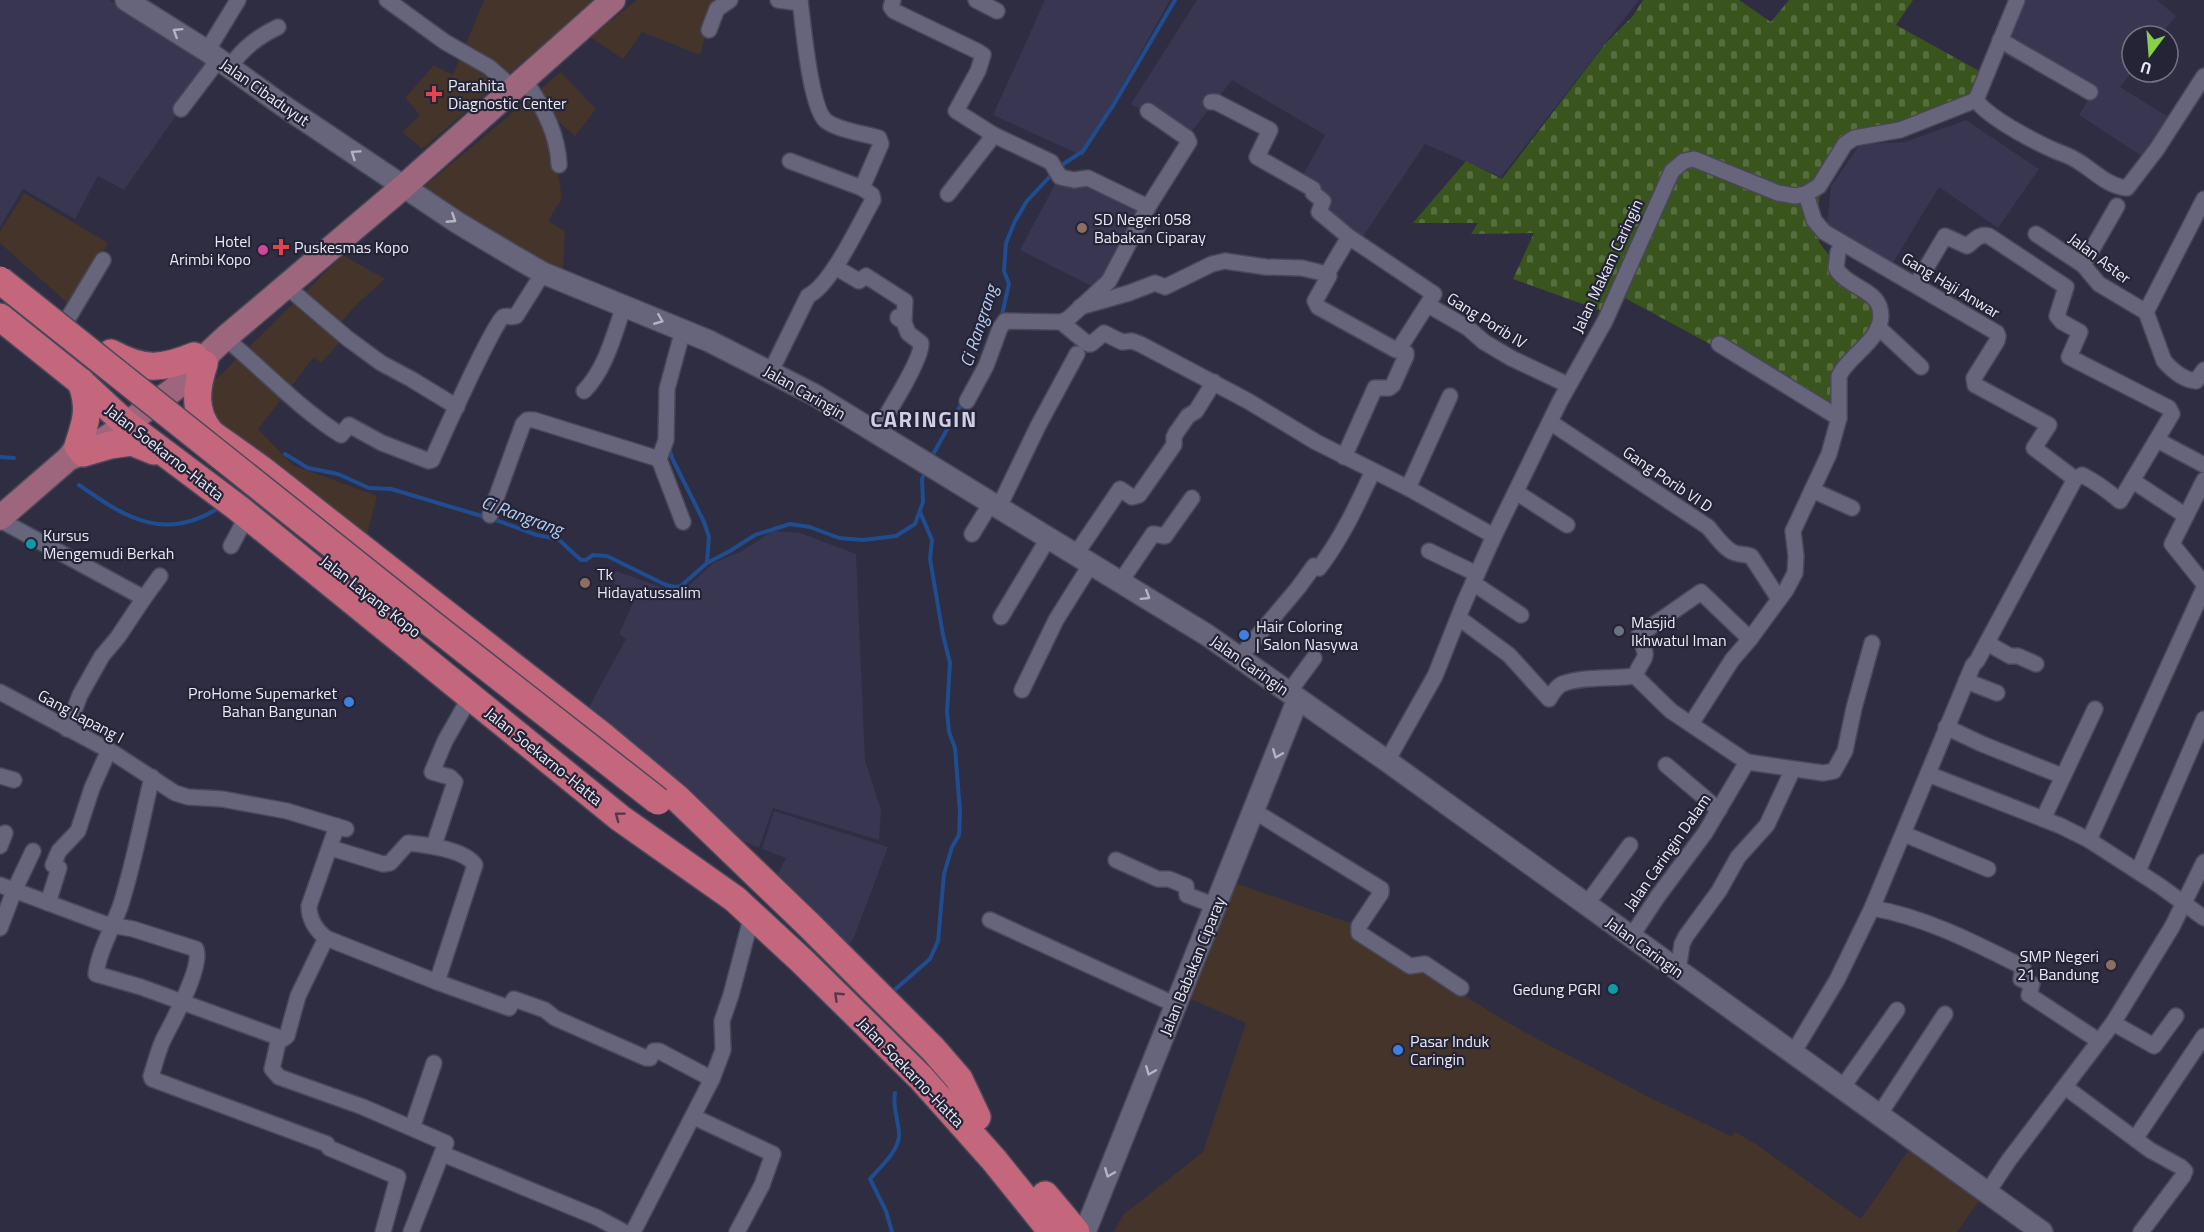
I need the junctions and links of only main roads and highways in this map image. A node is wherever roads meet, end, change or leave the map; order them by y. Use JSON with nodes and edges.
{"nodes":[{"id":1,"x":126,"y":0,"type":"edge"},
{"id":2,"x":612,"y":0,"type":"edge"},
{"id":3,"x":403,"y":187,"type":"junction"},
{"id":4,"x":1,"y":271,"type":"edge"},
{"id":5,"x":0,"y":302,"type":"edge"},
{"id":6,"x":0,"y":317,"type":"edge"},
{"id":7,"x":111,"y":353,"type":"junction"},
{"id":8,"x":208,"y":353,"type":"junction"},
{"id":9,"x":81,"y":382,"type":"junction"},
{"id":10,"x":158,"y":392,"type":"junction"},
{"id":11,"x":121,"y":419,"type":"junction"},
{"id":12,"x":210,"y":432,"type":"junction"},
{"id":13,"x":77,"y":452,"type":"junction"},
{"id":14,"x":179,"y":465,"type":"junction"},
{"id":15,"x":308,"y":506,"type":"junction"},
{"id":16,"x":0,"y":519,"type":"edge"},
{"id":17,"x":281,"y":545,"type":"junction"},
{"id":18,"x":1294,"y":696,"type":"junction"},
{"id":19,"x":652,"y":808,"type":"junction"},
{"id":20,"x":729,"y":864,"type":"joint"},
{"id":21,"x":744,"y":907,"type":"junction"},
{"id":22,"x":977,"y":1117,"type":"junction"},
{"id":23,"x":1052,"y":1232,"type":"edge"},
{"id":24,"x":1076,"y":1232,"type":"edge"},
{"id":25,"x":1085,"y":1232,"type":"edge"},
{"id":26,"x":2042,"y":1232,"type":"edge"}],
"edges":[{"from":3,"to":1,"type":"main road","name":"Jalan Cibaduyut","one_way":true},
{"from":2,"to":3,"type":"main road"},
{"from":3,"to":8,"type":"main road"},
{"from":3,"to":18,"type":"main road","name":"Jalan Caringin","one_way":true},
{"from":4,"to":5,"type":"highway"},
{"from":4,"to":7,"type":"highway","name":"Jalan Soekarno-Hatta"},
{"from":4,"to":19,"type":"highway","name":"Jalan Layang Kopo","bridge":true},
{"from":5,"to":19,"type":"highway","name":"Jalan Layang Kopo"},
{"from":6,"to":9,"type":"highway","name":"Jalan Soekarno-Hatta"},
{"from":7,"to":8,"type":"highway"},
{"from":7,"to":10,"type":"highway","name":"Jalan Soekarno-Hatta"},
{"from":8,"to":10,"type":"main road"},
{"from":8,"to":12,"type":"highway"},
{"from":9,"to":11,"type":"highway","name":"Jalan Soekarno-Hatta"},
{"from":9,"to":13,"type":"highway"},
{"from":10,"to":11,"type":"main road"},
{"from":10,"to":12,"type":"highway","name":"Jalan Soekarno-Hatta"},
{"from":11,"to":13,"type":"main road"},
{"from":11,"to":14,"type":"highway","name":"Jalan Soekarno-Hatta"},
{"from":12,"to":15,"type":"highway","name":"Jalan Soekarno-Hatta"},
{"from":13,"to":14,"type":"highway"},
{"from":13,"to":16,"type":"main road"},
{"from":14,"to":17,"type":"highway","name":"Jalan Soekarno-Hatta"},
{"from":15,"to":17,"type":"highway"},
{"from":15,"to":22,"type":"highway","name":"Jalan Soekarno-Hatta"},
{"from":21,"to":17,"type":"highway","name":"Jalan Soekarno-Hatta","one_way":true},
{"from":18,"to":25,"type":"main road","name":"Jalan Babakan Ciparay","one_way":true},
{"from":18,"to":26,"type":"main road","name":"Jalan Caringin"},
{"from":19,"to":20,"type":"highway","name":"Jalan Layang Kopo"},
{"from":19,"to":21,"type":"highway","name":"Jalan Layang Kopo"},
{"from":20,"to":22,"type":"highway","name":"Jalan Soekarno-Hatta"},
{"from":23,"to":21,"type":"highway","name":"Jalan Soekarno-Hatta","one_way":true},
{"from":22,"to":24,"type":"highway","name":"Jalan Soekarno-Hatta"}]}
